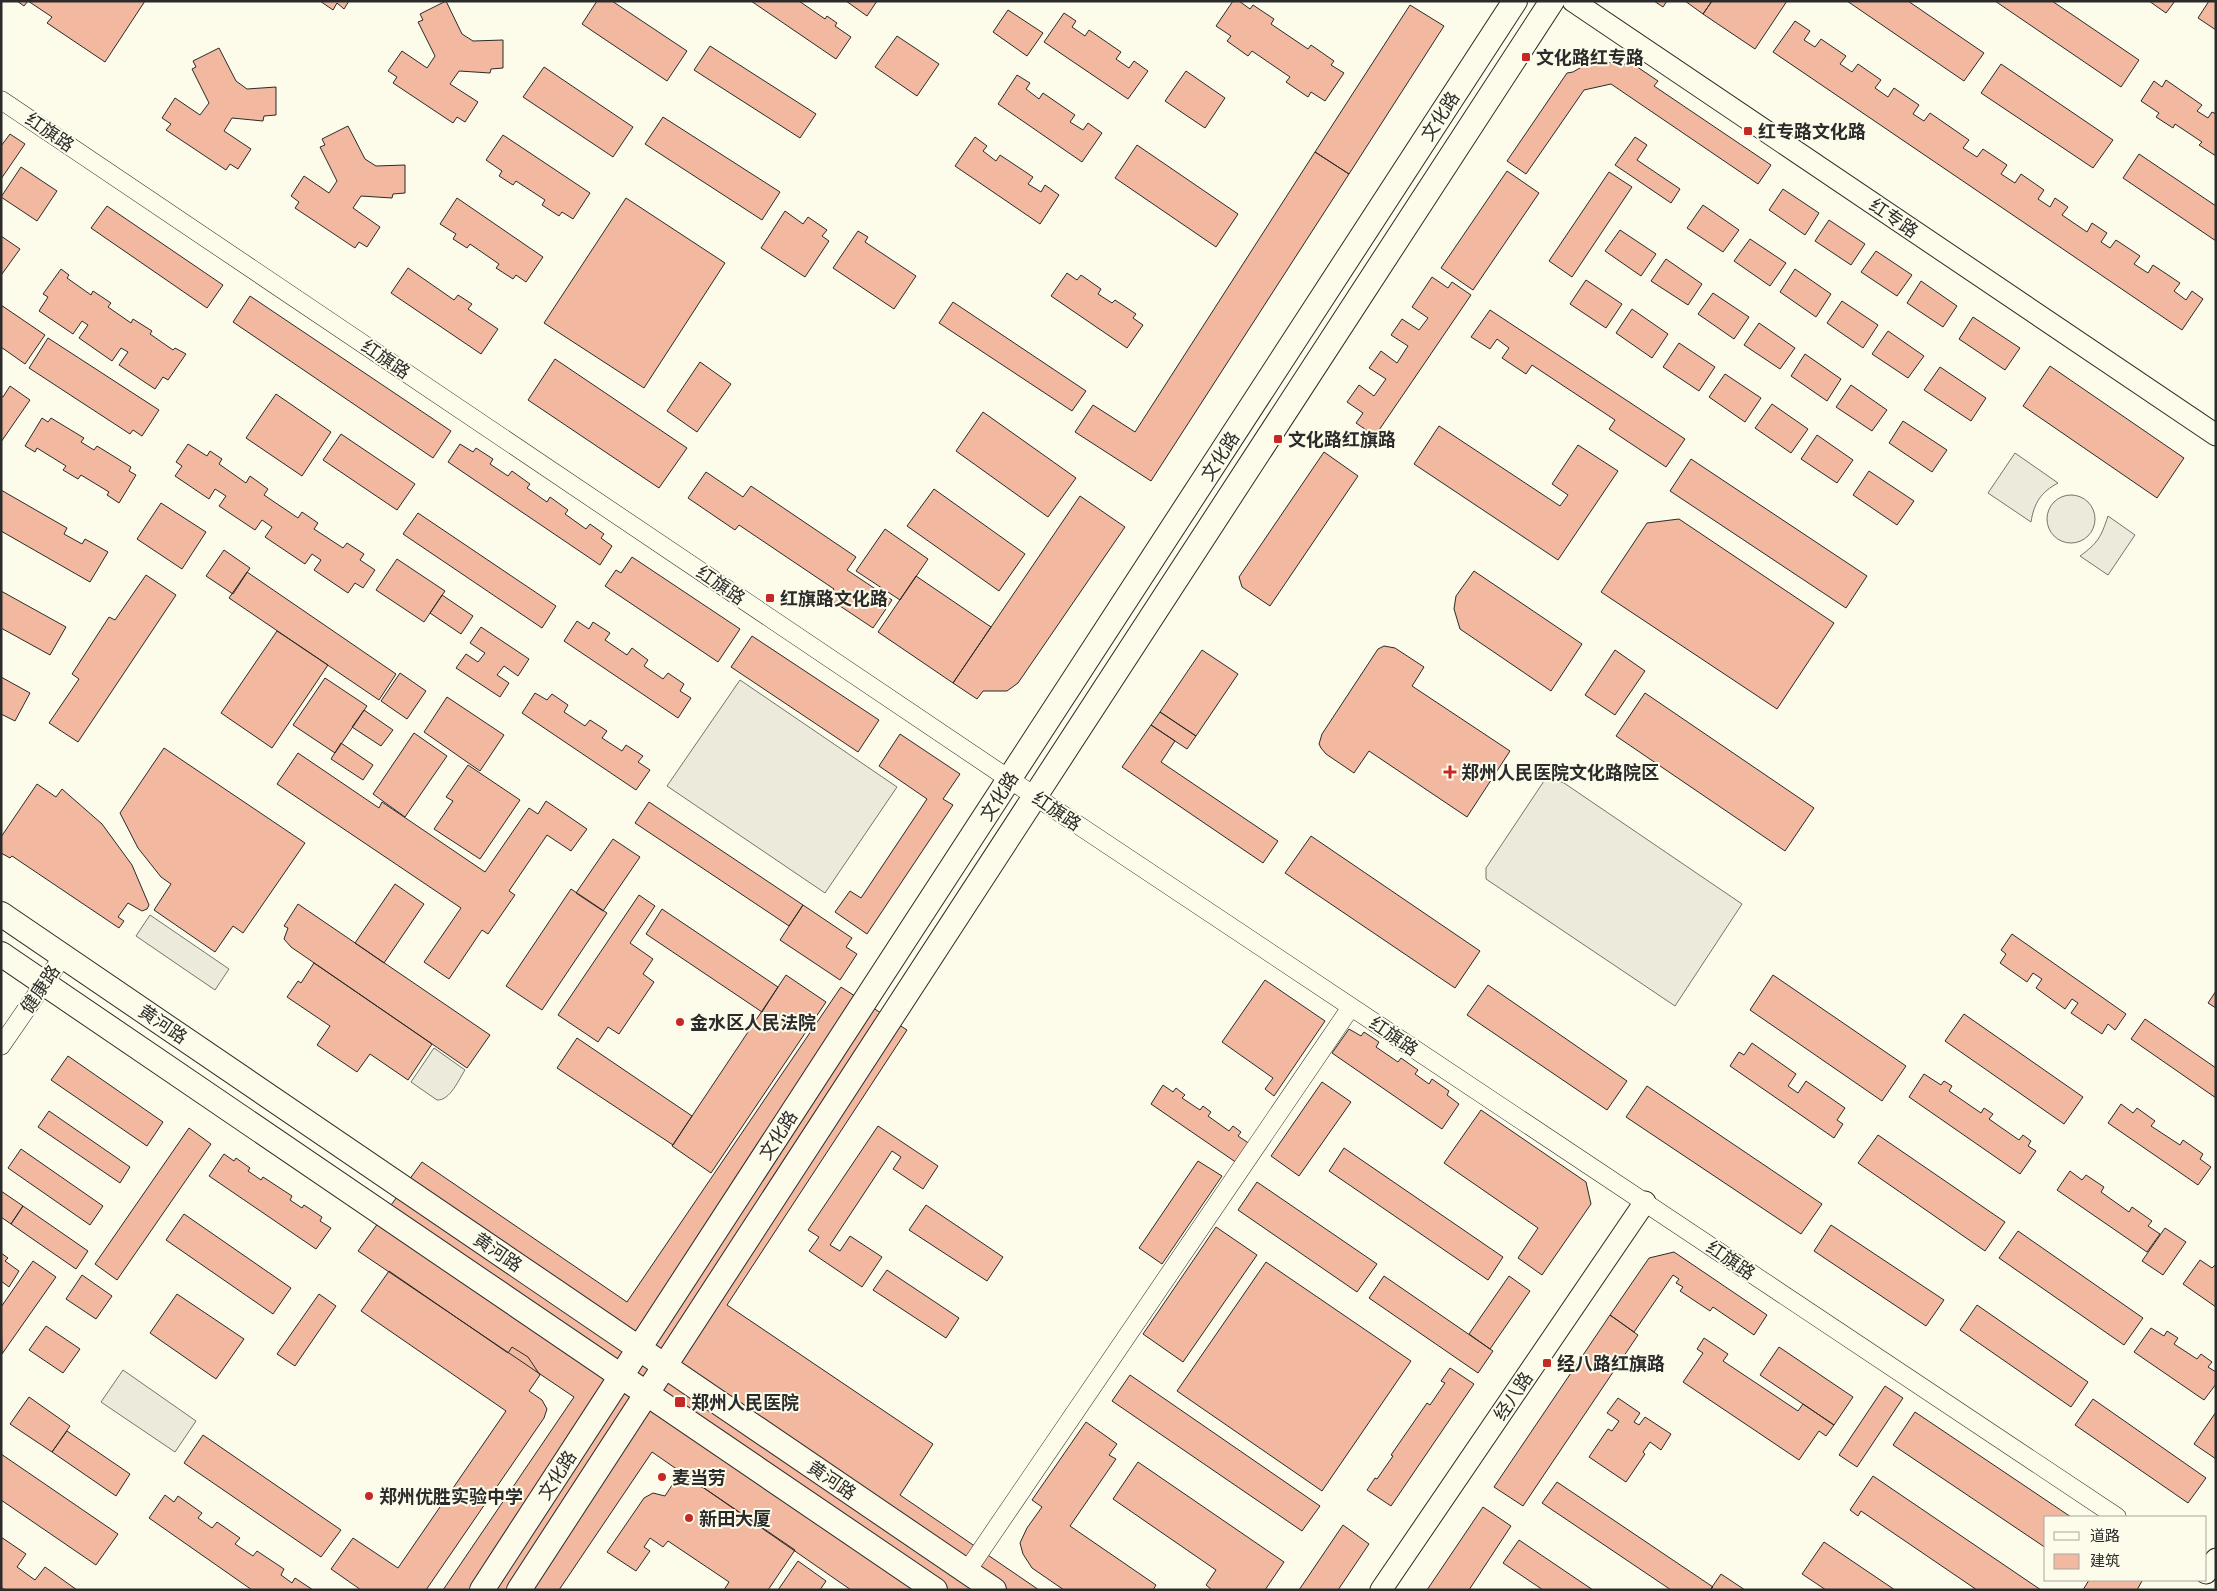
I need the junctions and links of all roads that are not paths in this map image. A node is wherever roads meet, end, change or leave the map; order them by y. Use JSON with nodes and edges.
{"nodes":[{"id":1,"x":1515,"y":1,"type":"edge"},
{"id":2,"x":1552,"y":1,"type":"edge"},
{"id":3,"x":1573,"y":1,"type":"edge"},
{"id":4,"x":1,"y":100,"type":"edge"},
{"id":5,"x":2216,"y":435,"type":"edge"},
{"id":6,"x":1009,"y":780,"type":"junction"},
{"id":7,"x":1035,"y":796,"type":"junction"},
{"id":8,"x":1,"y":914,"type":"edge"},
{"id":9,"x":1,"y":954,"type":"edge"},
{"id":10,"x":63,"y":956,"type":"junction"},
{"id":11,"x":44,"y":983,"type":"junction"},
{"id":12,"x":1351,"y":1007,"type":"junction"},
{"id":13,"x":1,"y":1046,"type":"edge"},
{"id":14,"x":1645,"y":1202,"type":"junction"},
{"id":15,"x":639,"y":1348,"type":"junction"},
{"id":16,"x":665,"y":1366,"type":"junction"},
{"id":17,"x":621,"y":1376,"type":"junction"},
{"id":18,"x":647,"y":1393,"type":"junction"},
{"id":19,"x":2116,"y":1516,"type":"edge"},
{"id":20,"x":2216,"y":1559,"type":"edge"},
{"id":21,"x":967,"y":1571,"type":"junction"},
{"id":22,"x":2207,"y":1573,"type":"edge"},
{"id":23,"x":482,"y":1590,"type":"edge"},
{"id":24,"x":519,"y":1590,"type":"edge"},
{"id":25,"x":935,"y":1590,"type":"edge"},
{"id":26,"x":994,"y":1590,"type":"edge"},
{"id":27,"x":1381,"y":1590,"type":"edge"}],
"edges":[{"from":1,"to":6,"type":"main road","name":"文化路"},
{"from":2,"to":7,"type":"main road","name":"文化路"},
{"from":3,"to":5,"type":"street","name":"红专路"},
{"from":4,"to":6,"type":"street","name":"红旗路"},
{"from":6,"to":7,"type":"street","name":"红旗路"},
{"from":6,"to":15,"type":"main road","name":"文化路"},
{"from":7,"to":12,"type":"street","name":"红旗路"},
{"from":7,"to":16,"type":"main road","name":"文化路"},
{"from":8,"to":10,"type":"main road","name":"黄河路"},
{"from":9,"to":11,"type":"main road","name":"黄河路"},
{"from":10,"to":11,"type":"street","name":"健康路"},
{"from":10,"to":15,"type":"main road","name":"黄河路"},
{"from":11,"to":13,"type":"street","name":"健康路"},
{"from":11,"to":17,"type":"main road","name":"黄河路"},
{"from":12,"to":14,"type":"street","name":"红旗路"},
{"from":12,"to":21,"type":"street"},
{"from":14,"to":19,"type":"street","name":"红旗路"},
{"from":14,"to":27,"type":"street","name":"经八路"},
{"from":15,"to":16,"type":"main road","name":"黄河路"},
{"from":15,"to":17,"type":"main road","name":"文化路"},
{"from":16,"to":18,"type":"main road","name":"文化路"},
{"from":16,"to":21,"type":"main road","name":"黄河路"},
{"from":17,"to":18,"type":"main road","name":"黄河路"},
{"from":17,"to":23,"type":"main road","name":"文化路"},
{"from":18,"to":24,"type":"main road","name":"文化路"},
{"from":18,"to":25,"type":"main road","name":"黄河路"},
{"from":20,"to":22,"type":"street"},
{"from":21,"to":26,"type":"main road","name":"黄河路"}]}
